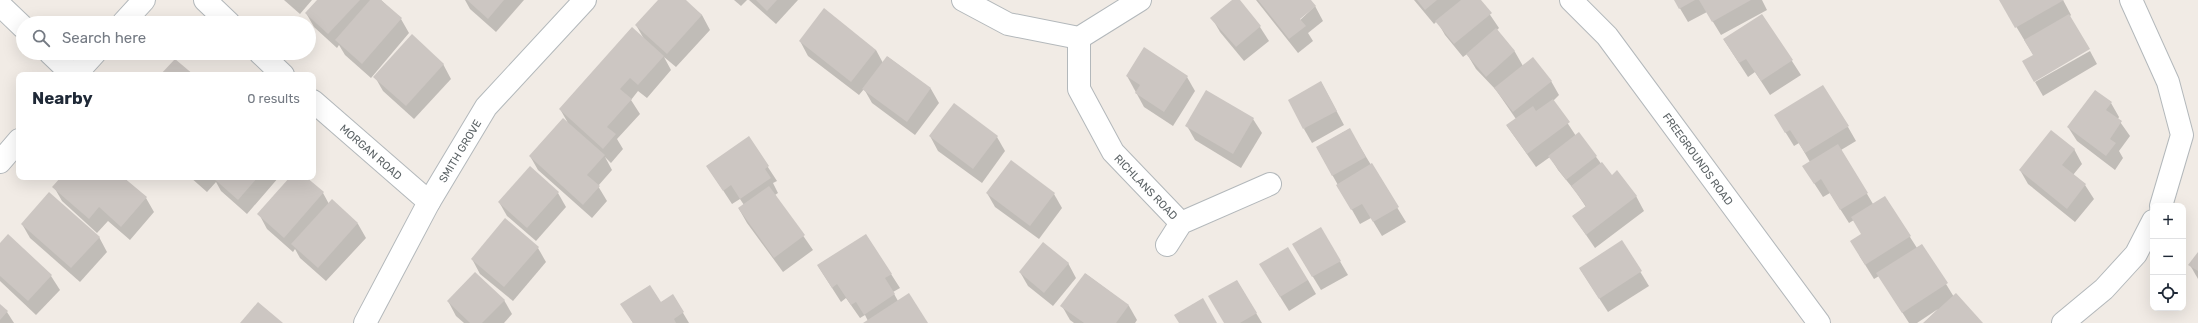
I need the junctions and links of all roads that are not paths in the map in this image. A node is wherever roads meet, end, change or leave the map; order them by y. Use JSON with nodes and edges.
{"nodes":[{"id":1,"x":144,"y":0,"type":"edge"},
{"id":2,"x":205,"y":0,"type":"edge"},
{"id":3,"x":585,"y":0,"type":"edge"},
{"id":4,"x":963,"y":0,"type":"edge"},
{"id":5,"x":1140,"y":0,"type":"edge"},
{"id":6,"x":1571,"y":0,"type":"edge"},
{"id":7,"x":2131,"y":0,"type":"edge"},
{"id":8,"x":0,"y":5,"type":"edge"},
{"id":9,"x":129,"y":16,"type":"edge"},
{"id":10,"x":222,"y":16,"type":"edge"},
{"id":11,"x":16,"y":20,"type":"edge"},
{"id":12,"x":1079,"y":38,"type":"junction"},
{"id":13,"x":58,"y":60,"type":"edge"},
{"id":14,"x":88,"y":60,"type":"edge"},
{"id":15,"x":267,"y":60,"type":"edge"},
{"id":16,"x":71,"y":72,"type":"edge"},
{"id":17,"x":77,"y":72,"type":"edge"},
{"id":18,"x":280,"y":72,"type":"edge"},
{"id":19,"x":316,"y":104,"type":"edge"},
{"id":20,"x":2190,"y":136,"type":"edge"},
{"id":21,"x":16,"y":143,"type":"edge"},
{"id":22,"x":0,"y":162,"type":"edge"},
{"id":23,"x":1270,"y":184,"type":"dead end"},
{"id":24,"x":429,"y":202,"type":"junction"},
{"id":25,"x":2162,"y":203,"type":"edge"},
{"id":26,"x":1181,"y":223,"type":"junction"},
{"id":27,"x":2150,"y":227,"type":"edge"},
{"id":28,"x":1167,"y":245,"type":"dead end"},
{"id":29,"x":365,"y":323,"type":"edge"},
{"id":30,"x":1819,"y":323,"type":"edge"},
{"id":31,"x":2062,"y":323,"type":"edge"}],
"edges":[{"from":1,"to":9,"type":"street"},
{"from":2,"to":10,"type":"street"},
{"from":3,"to":24,"type":"street","name":"SMITH GROVE"},
{"from":4,"to":12,"type":"street"},
{"from":5,"to":12,"type":"street"},
{"from":6,"to":30,"type":"street","name":"FREEGROUNDS ROAD"},
{"from":7,"to":20,"type":"street"},
{"from":8,"to":11,"type":"street"},
{"from":12,"to":26,"type":"street","name":"RICHLANS ROAD"},
{"from":13,"to":16,"type":"street"},
{"from":14,"to":17,"type":"street"},
{"from":15,"to":18,"type":"street"},
{"from":19,"to":24,"type":"street","name":"MORGAN ROAD"},
{"from":20,"to":25,"type":"street"},
{"from":21,"to":22,"type":"street"},
{"from":23,"to":26,"type":"street","name":"RICHLANS ROAD"},
{"from":24,"to":29,"type":"street","name":"SMITH GROVE"},
{"from":26,"to":28,"type":"street","name":"RICHLANS ROAD"},
{"from":27,"to":31,"type":"street"}]}
